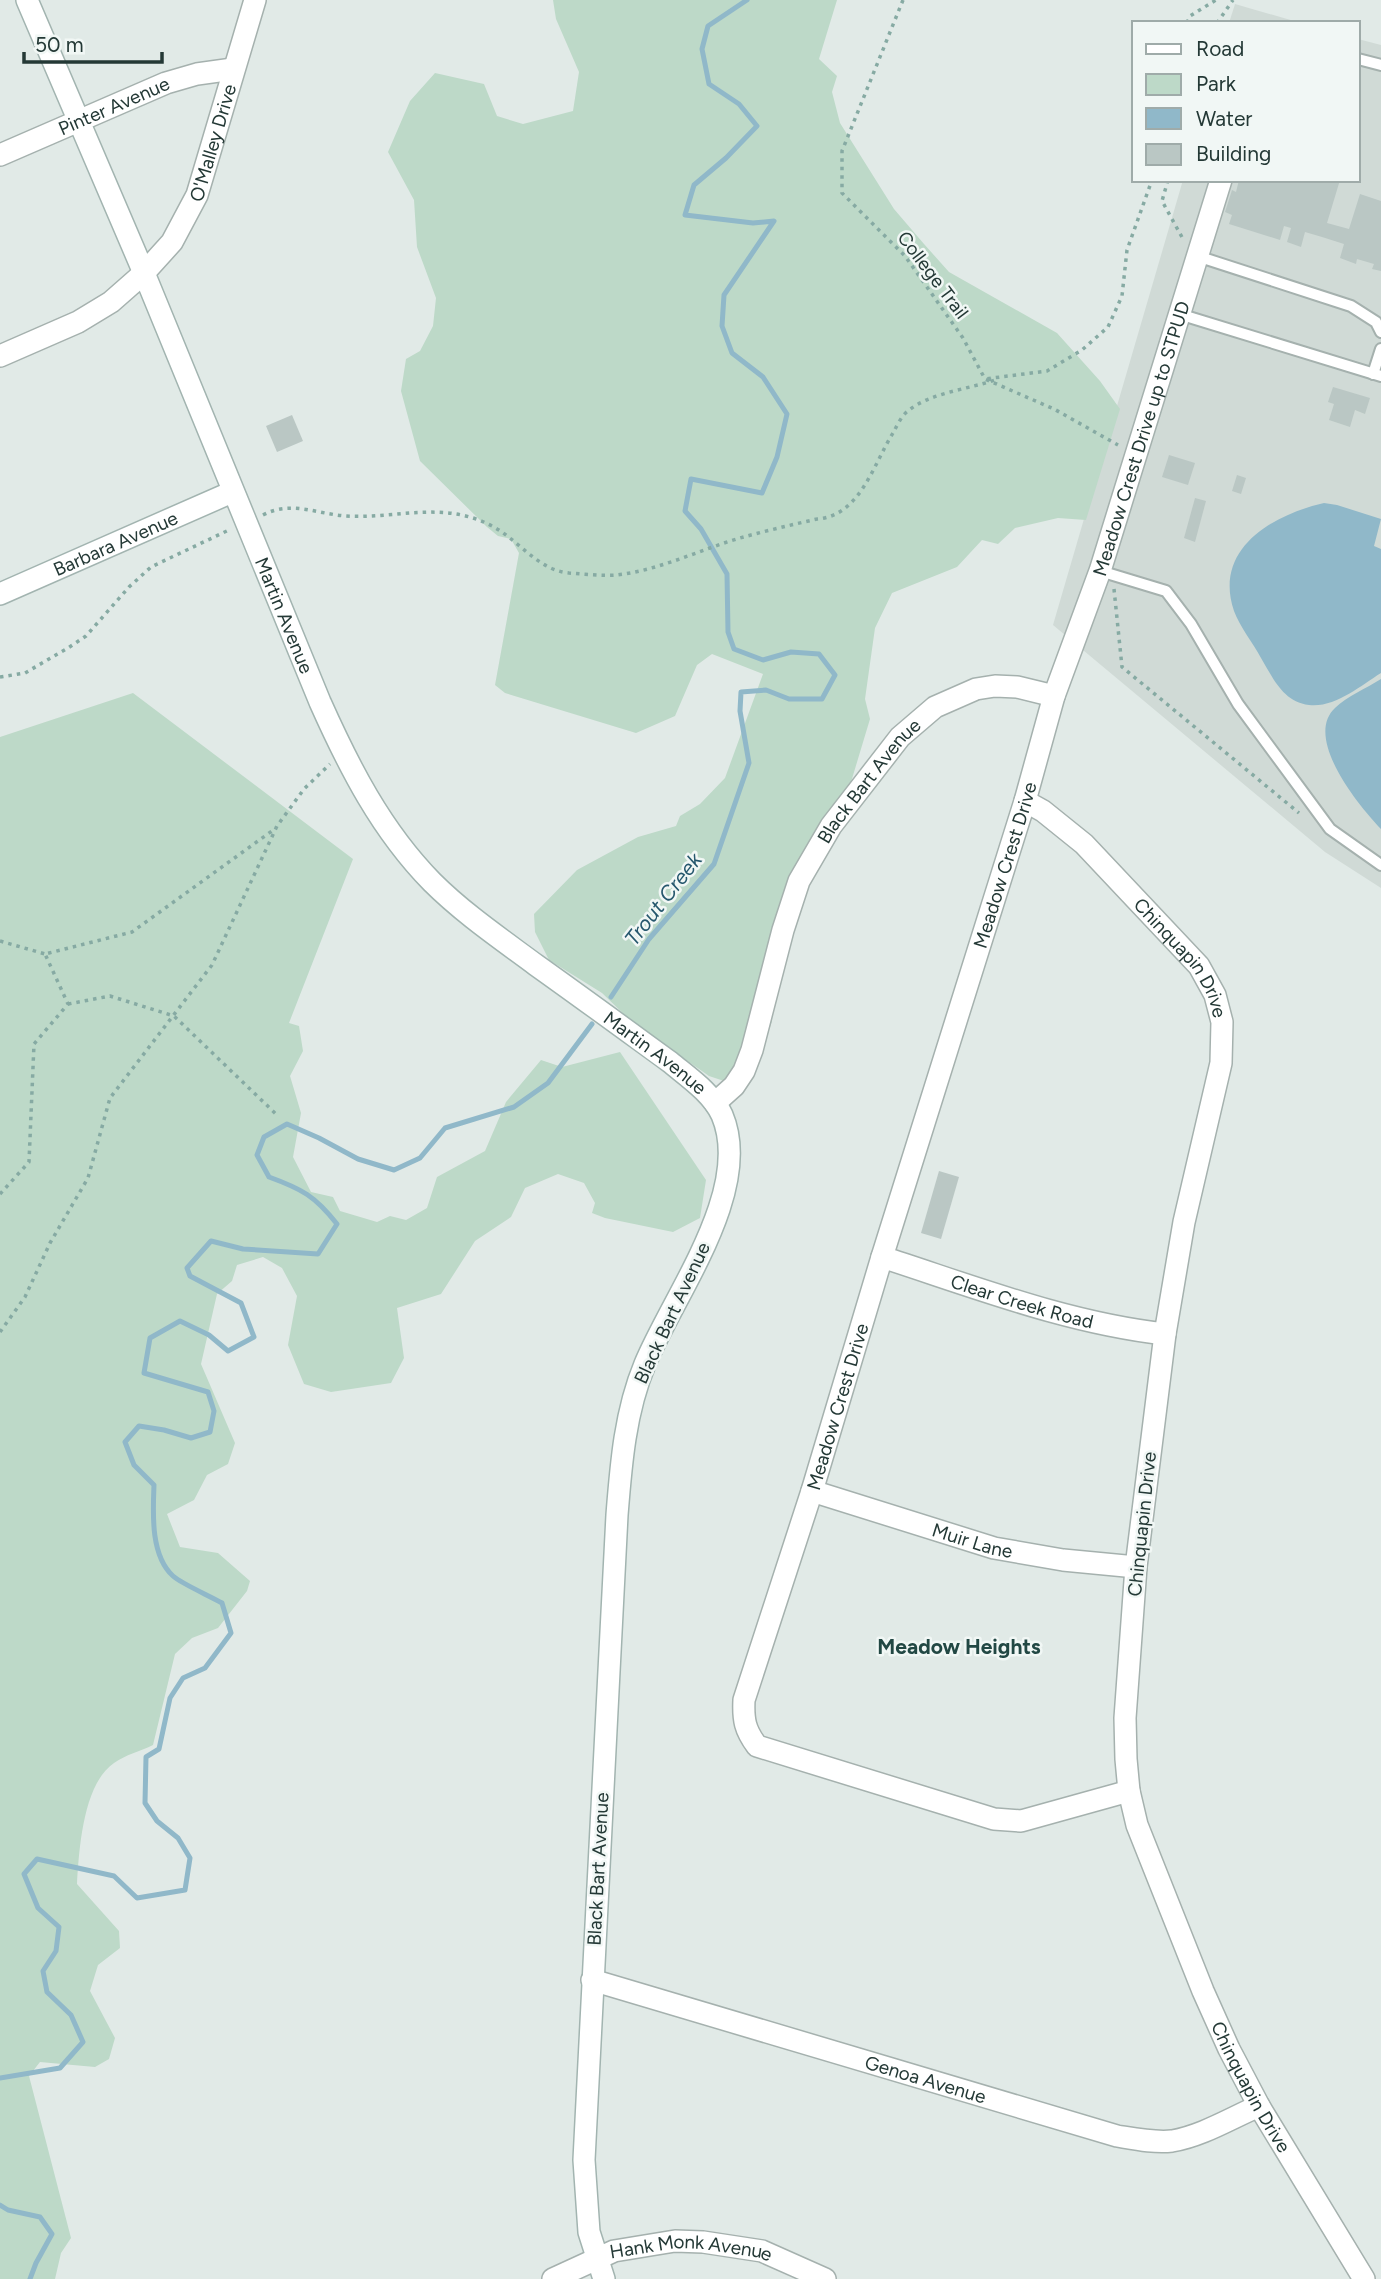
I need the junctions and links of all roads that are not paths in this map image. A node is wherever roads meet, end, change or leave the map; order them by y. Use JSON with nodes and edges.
{"nodes":[{"id":1,"x":27,"y":0,"type":"edge"},
{"id":2,"x":254,"y":0,"type":"edge"},
{"id":3,"x":1360,"y":60,"type":"edge"},
{"id":4,"x":1381,"y":65,"type":"edge"},
{"id":5,"x":233,"y":69,"type":"junction"},
{"id":6,"x":78,"y":121,"type":"junction"},
{"id":7,"x":0,"y":155,"type":"edge"},
{"id":8,"x":1220,"y":182,"type":"edge"},
{"id":9,"x":1196,"y":259,"type":"junction"},
{"id":10,"x":144,"y":273,"type":"junction"},
{"id":11,"x":1179,"y":314,"type":"junction"},
{"id":12,"x":1381,"y":332,"type":"edge"},
{"id":13,"x":1381,"y":349,"type":"edge"},
{"id":14,"x":0,"y":356,"type":"edge"},
{"id":15,"x":1377,"y":375,"type":"edge"},
{"id":16,"x":232,"y":492,"type":"junction"},
{"id":17,"x":1106,"y":573,"type":"junction"},
{"id":18,"x":0,"y":594,"type":"edge"},
{"id":19,"x":1054,"y":695,"type":"junction"},
{"id":20,"x":1025,"y":802,"type":"junction"},
{"id":21,"x":1381,"y":865,"type":"edge"},
{"id":22,"x":715,"y":1103,"type":"junction"},
{"id":23,"x":882,"y":1257,"type":"junction"},
{"id":24,"x":1165,"y":1334,"type":"junction"},
{"id":25,"x":813,"y":1491,"type":"junction"},
{"id":26,"x":1136,"y":1567,"type":"junction"},
{"id":27,"x":1129,"y":1791,"type":"junction"},
{"id":28,"x":592,"y":1980,"type":"junction"},
{"id":29,"x":1259,"y":2106,"type":"junction"},
{"id":30,"x":596,"y":2259,"type":"junction"},
{"id":31,"x":553,"y":2279,"type":"edge"},
{"id":32,"x":604,"y":2279,"type":"edge"},
{"id":33,"x":825,"y":2279,"type":"edge"},
{"id":34,"x":1364,"y":2279,"type":"edge"}],
"edges":[{"from":1,"to":6,"type":"street","name":"Martin Avenue"},
{"from":2,"to":5,"type":"street","name":"O'Malley Drive"},
{"from":3,"to":4,"type":"lane"},
{"from":5,"to":6,"type":"street","name":"Pinter Avenue"},
{"from":5,"to":10,"type":"street","name":"O'Malley Drive"},
{"from":6,"to":7,"type":"street","name":"Pinter Avenue"},
{"from":6,"to":10,"type":"street","name":"Martin Avenue"},
{"from":8,"to":9,"type":"street","name":"Meadow Crest Drive up to STPUD"},
{"from":9,"to":11,"type":"street","name":"Meadow Crest Drive up to STPUD"},
{"from":9,"to":12,"type":"lane"},
{"from":10,"to":14,"type":"street","name":"O'Malley Drive"},
{"from":10,"to":16,"type":"street","name":"Martin Avenue"},
{"from":11,"to":15,"type":"lane"},
{"from":11,"to":17,"type":"street","name":"Meadow Crest Drive up to STPUD"},
{"from":13,"to":15,"type":"lane"},
{"from":16,"to":18,"type":"street","name":"Barbara Avenue"},
{"from":16,"to":22,"type":"street","name":"Martin Avenue"},
{"from":17,"to":19,"type":"street","name":"Meadow Crest Drive up to STPUD"},
{"from":17,"to":21,"type":"lane"},
{"from":19,"to":20,"type":"street","name":"Meadow Crest Drive"},
{"from":19,"to":22,"type":"street","name":"Black Bart Avenue"},
{"from":20,"to":23,"type":"street","name":"Meadow Crest Drive"},
{"from":20,"to":24,"type":"street","name":"Chinquapin Drive"},
{"from":22,"to":28,"type":"street","name":"Black Bart Avenue"},
{"from":23,"to":24,"type":"street","name":"Clear Creek Road"},
{"from":23,"to":25,"type":"street","name":"Meadow Crest Drive"},
{"from":24,"to":26,"type":"street","name":"Chinquapin Drive"},
{"from":25,"to":26,"type":"street","name":"Muir Lane"},
{"from":25,"to":27,"type":"street","name":"Meadow Crest Drive"},
{"from":26,"to":27,"type":"street","name":"Chinquapin Drive"},
{"from":27,"to":29,"type":"street","name":"Chinquapin Drive"},
{"from":28,"to":29,"type":"street","name":"Genoa Avenue"},
{"from":28,"to":30,"type":"street","name":"Black Bart Avenue"},
{"from":29,"to":34,"type":"street","name":"Chinquapin Drive"},
{"from":30,"to":31,"type":"street","name":"Hank Monk Avenue"},
{"from":30,"to":32,"type":"street","name":"Black Bart Avenue"},
{"from":30,"to":33,"type":"street","name":"Hank Monk Avenue"}]}
